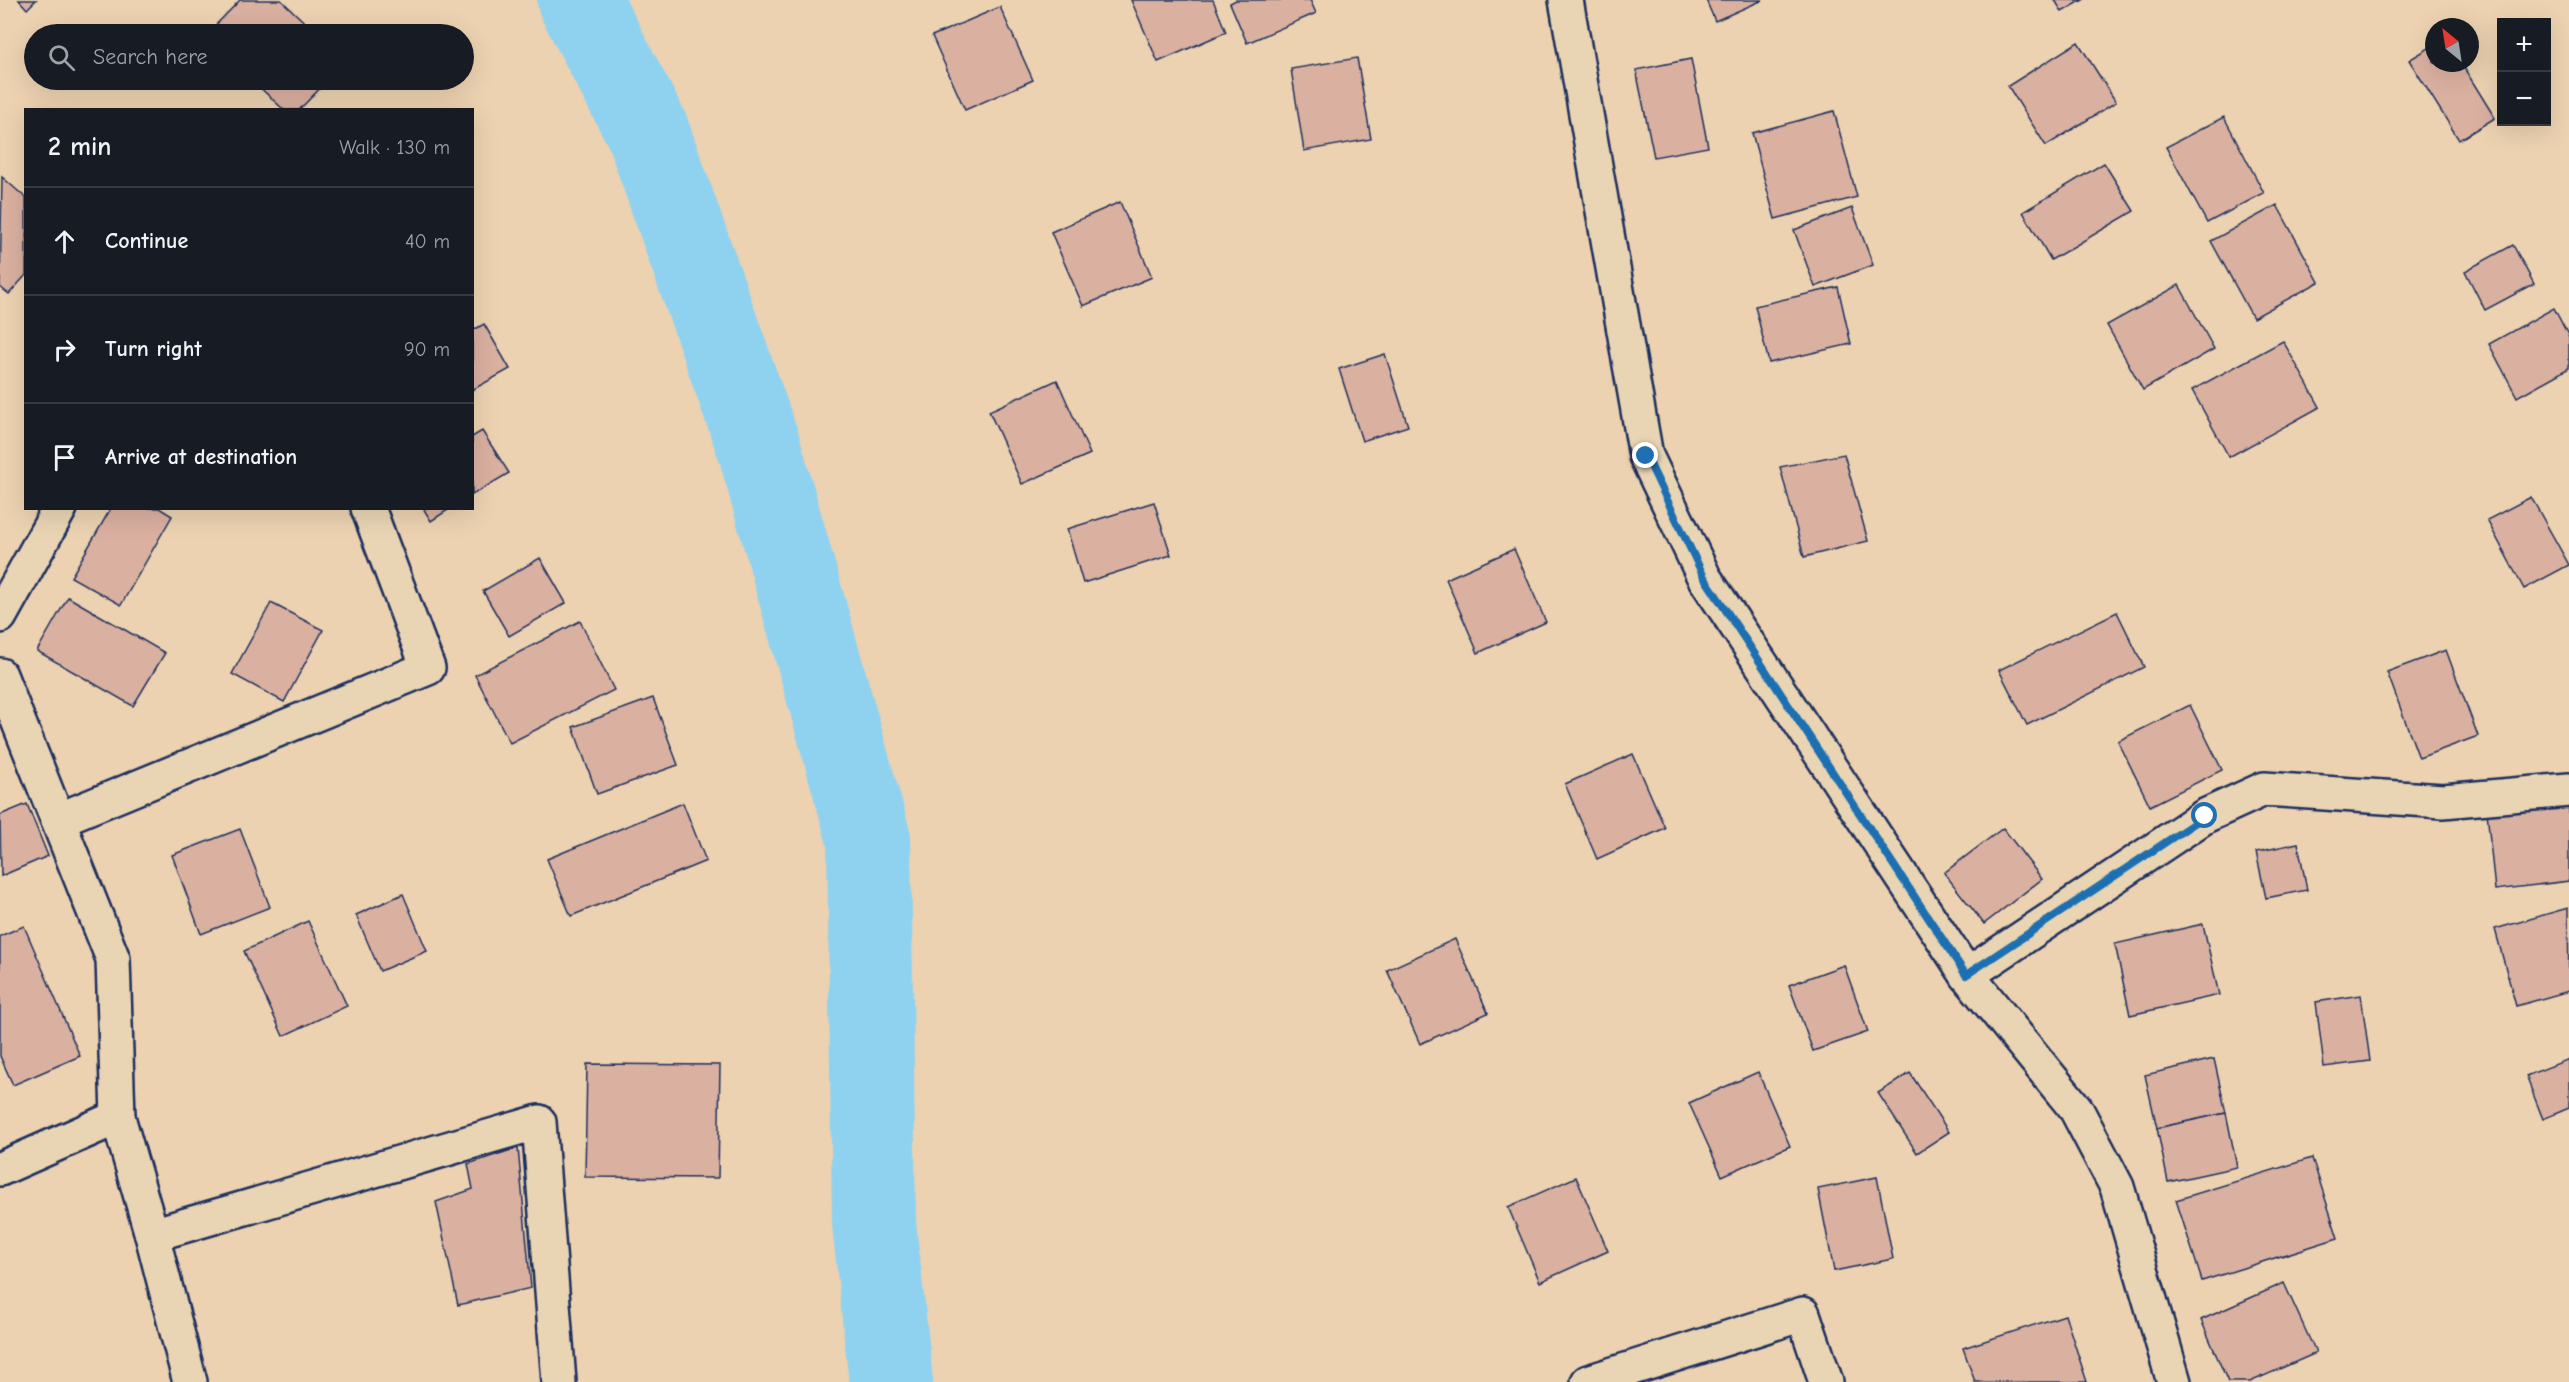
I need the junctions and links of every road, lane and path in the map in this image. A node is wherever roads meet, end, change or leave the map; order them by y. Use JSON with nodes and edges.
{"nodes":[{"id":1,"x":1566,"y":0,"type":"edge"},
{"id":2,"x":59,"y":510,"type":"edge"},
{"id":3,"x":369,"y":510,"type":"edge"},
{"id":4,"x":0,"y":616,"type":"edge"},
{"id":5,"x":0,"y":675,"type":"edge"},
{"id":6,"x":2569,"y":790,"type":"edge"},
{"id":7,"x":58,"y":820,"type":"junction"},
{"id":8,"x":1966,"y":975,"type":"junction"},
{"id":9,"x":118,"y":1117,"type":"junction"},
{"id":10,"x":0,"y":1169,"type":"edge"},
{"id":11,"x":152,"y":1235,"type":"junction"},
{"id":12,"x":190,"y":1382,"type":"edge"},
{"id":13,"x":559,"y":1382,"type":"edge"},
{"id":14,"x":1588,"y":1382,"type":"edge"},
{"id":15,"x":1826,"y":1382,"type":"edge"},
{"id":16,"x":2174,"y":1382,"type":"edge"}],
"edges":[{"from":1,"to":8,"type":"street"},
{"from":2,"to":4,"type":"street"},
{"from":3,"to":7,"type":"street"},
{"from":5,"to":7,"type":"street"},
{"from":6,"to":8,"type":"street"},
{"from":7,"to":9,"type":"street"},
{"from":8,"to":16,"type":"street"},
{"from":9,"to":10,"type":"street"},
{"from":9,"to":11,"type":"street"},
{"from":11,"to":12,"type":"street"},
{"from":11,"to":13,"type":"street"},
{"from":14,"to":15,"type":"street"}]}
